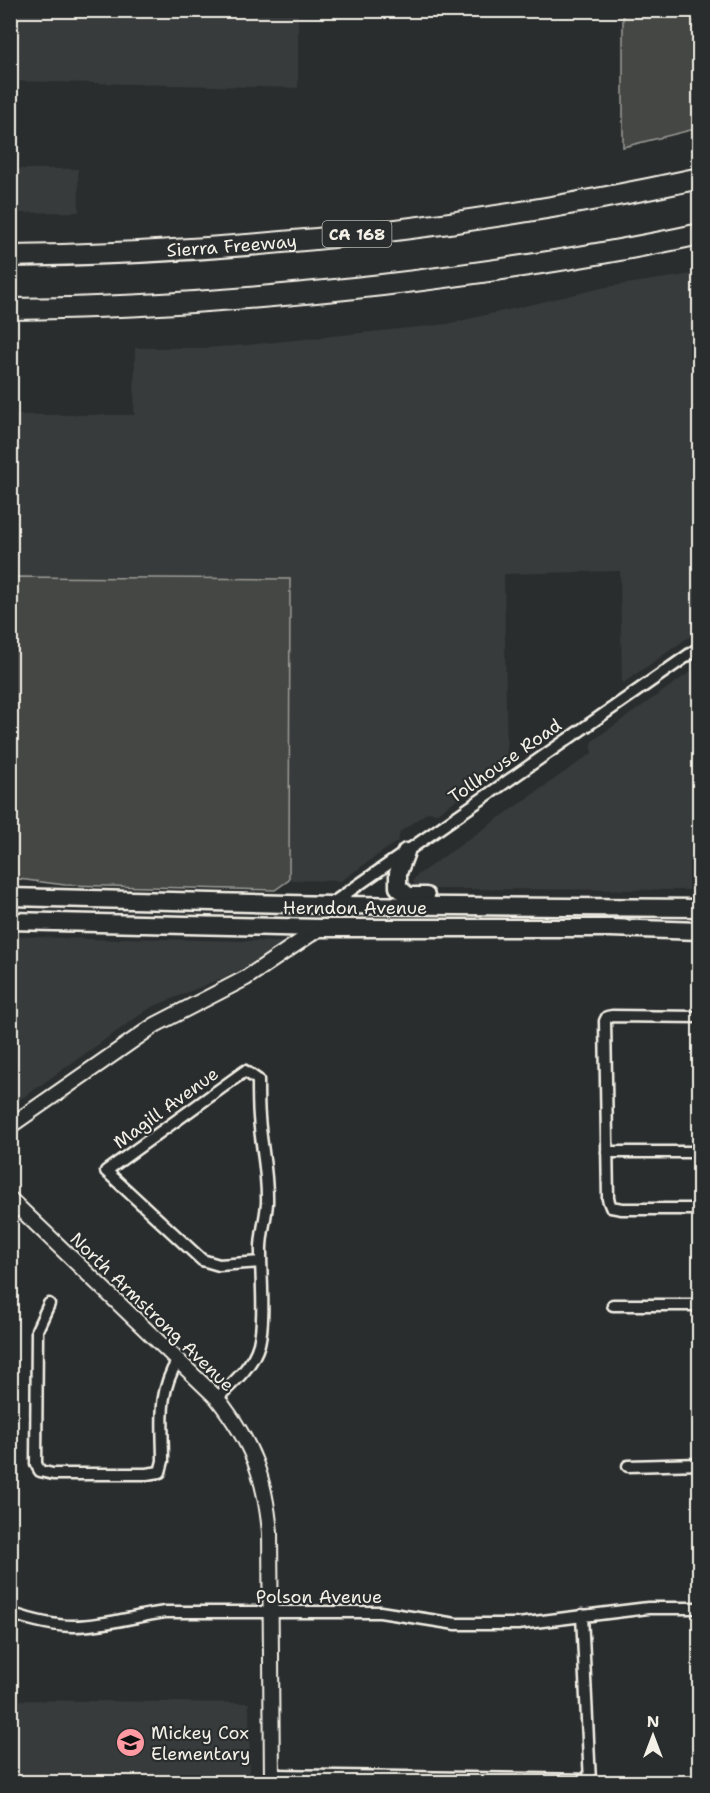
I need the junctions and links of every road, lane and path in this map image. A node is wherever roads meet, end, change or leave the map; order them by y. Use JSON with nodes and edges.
{"nodes":[{"id":1,"x":699,"y":176,"type":"edge"},
{"id":2,"x":699,"y":234,"type":"edge"},
{"id":3,"x":10,"y":256,"type":"edge"},
{"id":4,"x":10,"y":309,"type":"edge"},
{"id":5,"x":699,"y":647,"type":"edge"},
{"id":6,"x":406,"y":852,"type":"junction"},
{"id":7,"x":10,"y":897,"type":"edge"},
{"id":8,"x":331,"y":905,"type":"junction"},
{"id":9,"x":472,"y":906,"type":"junction"},
{"id":10,"x":699,"y":908,"type":"edge"},
{"id":11,"x":10,"y":921,"type":"edge"},
{"id":12,"x":108,"y":924,"type":"junction"},
{"id":13,"x":320,"y":928,"type":"junction"},
{"id":14,"x":370,"y":928,"type":"junction"},
{"id":15,"x":699,"y":931,"type":"edge"},
{"id":16,"x":699,"y":1017,"type":"edge"},
{"id":17,"x":10,"y":1126,"type":"edge"},
{"id":18,"x":607,"y":1152,"type":"junction"},
{"id":19,"x":699,"y":1152,"type":"edge"},
{"id":20,"x":10,"y":1199,"type":"edge"},
{"id":21,"x":699,"y":1209,"type":"edge"},
{"id":22,"x":261,"y":1263,"type":"junction"},
{"id":23,"x":49,"y":1304,"type":"dead end"},
{"id":24,"x":613,"y":1305,"type":"dead end"},
{"id":25,"x":699,"y":1305,"type":"edge"},
{"id":26,"x":178,"y":1360,"type":"junction"},
{"id":27,"x":218,"y":1398,"type":"junction"},
{"id":28,"x":699,"y":1464,"type":"edge"},
{"id":29,"x":628,"y":1466,"type":"dead end"},
{"id":30,"x":699,"y":1608,"type":"edge"},
{"id":31,"x":10,"y":1613,"type":"edge"},
{"id":32,"x":271,"y":1613,"type":"junction"},
{"id":33,"x":582,"y":1616,"type":"junction"},
{"id":34,"x":272,"y":1779,"type":"edge"},
{"id":35,"x":590,"y":1781,"type":"edge"}],
"edges":[{"from":1,"to":3,"type":"highway","name":"Sierra Freeway","number":"CA 168"},
{"from":2,"to":4,"type":"highway"},
{"from":5,"to":6,"type":"street","name":"Tollhouse Road"},
{"from":6,"to":8,"type":"street","name":"Tollhouse Road"},
{"from":6,"to":9,"type":"main road"},
{"from":7,"to":8,"type":"main road","name":"Herndon Avenue"},
{"from":8,"to":9,"type":"main road","name":"Herndon Avenue"},
{"from":8,"to":12,"type":"main road"},
{"from":9,"to":10,"type":"main road","name":"Herndon Avenue"},
{"from":9,"to":14,"type":"main road"},
{"from":11,"to":12,"type":"main road","name":"Herndon Avenue"},
{"from":12,"to":13,"type":"main road","name":"Herndon Avenue"},
{"from":13,"to":14,"type":"main road","name":"Herndon Avenue"},
{"from":13,"to":17,"type":"street"},
{"from":14,"to":15,"type":"main road","name":"Herndon Avenue"},
{"from":16,"to":18,"type":"street"},
{"from":18,"to":19,"type":"street"},
{"from":18,"to":21,"type":"street"},
{"from":20,"to":26,"type":"street","name":"North Armstrong Avenue"},
{"from":22,"to":22,"type":"street","name":"Magill Avenue"},
{"from":22,"to":27,"type":"street"},
{"from":23,"to":26,"type":"street"},
{"from":24,"to":25,"type":"street"},
{"from":26,"to":27,"type":"street","name":"North Armstrong Avenue"},
{"from":27,"to":32,"type":"street","name":"North Armstrong Avenue"},
{"from":28,"to":29,"type":"street"},
{"from":30,"to":33,"type":"street","name":"Polson Avenue"},
{"from":31,"to":32,"type":"street","name":"Polson Avenue"},
{"from":32,"to":33,"type":"street","name":"Polson Avenue"},
{"from":32,"to":34,"type":"street","name":"North Armstrong Avenue"},
{"from":33,"to":35,"type":"street"},
{"from":34,"to":35,"type":"street"}]}
